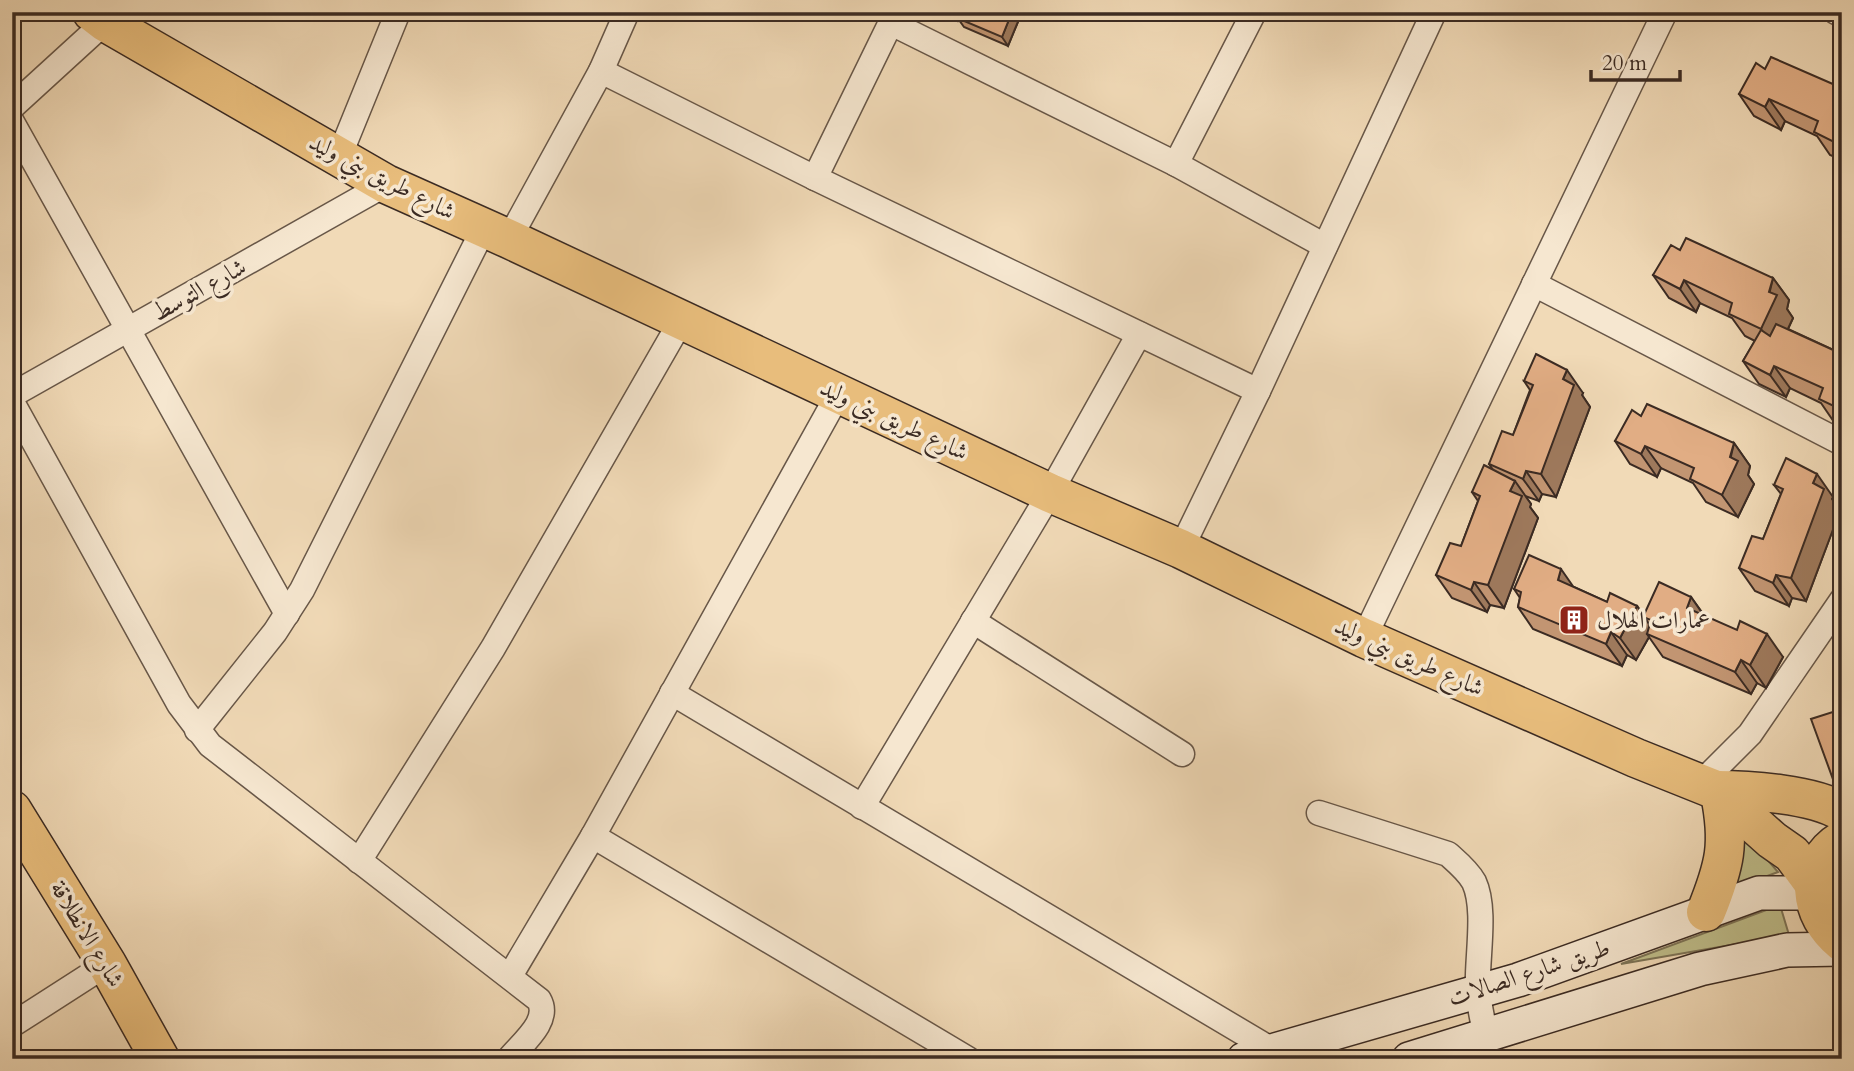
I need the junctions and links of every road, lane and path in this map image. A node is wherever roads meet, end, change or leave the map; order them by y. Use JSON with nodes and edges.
{"nodes":[{"id":1,"x":398,"y":12,"type":"edge"},
{"id":2,"x":627,"y":12,"type":"edge"},
{"id":3,"x":1254,"y":12,"type":"edge"},
{"id":4,"x":1434,"y":12,"type":"edge"},
{"id":5,"x":1665,"y":12,"type":"edge"},
{"id":6,"x":1836,"y":12,"type":"edge"},
{"id":7,"x":1842,"y":15,"type":"edge"},
{"id":8,"x":98,"y":17,"type":"edge"},
{"id":9,"x":894,"y":17,"type":"edge"},
{"id":10,"x":601,"y":71,"type":"junction"},
{"id":11,"x":12,"y":107,"type":"edge"},
{"id":12,"x":12,"y":122,"type":"edge"},
{"id":13,"x":339,"y":157,"type":"junction"},
{"id":14,"x":1177,"y":164,"type":"junction"},
{"id":15,"x":815,"y":178,"type":"junction"},
{"id":16,"x":386,"y":184,"type":"junction"},
{"id":17,"x":497,"y":233,"type":"junction"},
{"id":18,"x":1325,"y":246,"type":"junction"},
{"id":19,"x":1534,"y":284,"type":"junction"},
{"id":20,"x":681,"y":321,"type":"junction"},
{"id":21,"x":128,"y":330,"type":"junction"},
{"id":22,"x":1139,"y":334,"type":"junction"},
{"id":23,"x":1258,"y":391,"type":"junction"},
{"id":24,"x":839,"y":393,"type":"junction"},
{"id":25,"x":12,"y":395,"type":"edge"},
{"id":26,"x":12,"y":402,"type":"edge"},
{"id":27,"x":1842,"y":443,"type":"edge"},
{"id":28,"x":1050,"y":493,"type":"junction"},
{"id":29,"x":1181,"y":549,"type":"junction"},
{"id":30,"x":1842,"y":600,"type":"edge"},
{"id":31,"x":287,"y":614,"type":"junction"},
{"id":32,"x":973,"y":621,"type":"junction"},
{"id":33,"x":1364,"y":638,"type":"junction"},
{"id":34,"x":672,"y":693,"type":"junction"},
{"id":35,"x":197,"y":730,"type":"junction"},
{"id":36,"x":1182,"y":754,"type":"dead end"},
{"id":37,"x":1712,"y":789,"type":"junction"},
{"id":38,"x":862,"y":807,"type":"junction"},
{"id":39,"x":12,"y":810,"type":"edge"},
{"id":40,"x":1842,"y":812,"type":"edge"},
{"id":41,"x":1320,"y":813,"type":"dead end"},
{"id":42,"x":593,"y":836,"type":"junction"},
{"id":43,"x":1842,"y":841,"type":"edge"},
{"id":44,"x":359,"y":861,"type":"junction"},
{"id":45,"x":1814,"y":888,"type":"junction"},
{"id":46,"x":1706,"y":912,"type":"junction"},
{"id":47,"x":1842,"y":942,"type":"edge"},
{"id":48,"x":1842,"y":949,"type":"edge"},
{"id":49,"x":107,"y":964,"type":"junction"},
{"id":50,"x":510,"y":976,"type":"junction"},
{"id":51,"x":1478,"y":991,"type":"junction"},
{"id":52,"x":12,"y":1025,"type":"edge"},
{"id":53,"x":1485,"y":1034,"type":"junction"},
{"id":54,"x":1265,"y":1056,"type":"edge"},
{"id":55,"x":160,"y":1059,"type":"edge"},
{"id":56,"x":509,"y":1059,"type":"edge"},
{"id":57,"x":968,"y":1059,"type":"edge"},
{"id":58,"x":1409,"y":1059,"type":"edge"}],
"edges":[{"from":1,"to":13,"type":"street"},
{"from":2,"to":10,"type":"street"},
{"from":3,"to":14,"type":"street"},
{"from":4,"to":18,"type":"street"},
{"from":5,"to":19,"type":"street"},
{"from":6,"to":7,"type":"street"},
{"from":8,"to":11,"type":"street"},
{"from":8,"to":13,"type":"main road","name":"شارع طريق بني وليد"},
{"from":9,"to":14,"type":"street"},
{"from":9,"to":15,"type":"street"},
{"from":10,"to":15,"type":"street"},
{"from":10,"to":17,"type":"street"},
{"from":12,"to":21,"type":"street"},
{"from":13,"to":16,"type":"main road","name":"شارع طريق بني وليد"},
{"from":14,"to":18,"type":"street"},
{"from":15,"to":22,"type":"street"},
{"from":16,"to":17,"type":"main road","name":"شارع طريق بني وليد"},
{"from":16,"to":21,"type":"street","name":"شارع التوسط"},
{"from":17,"to":20,"type":"main road","name":"شارع طريق بني وليد"},
{"from":17,"to":31,"type":"street"},
{"from":18,"to":23,"type":"street"},
{"from":19,"to":27,"type":"street"},
{"from":19,"to":33,"type":"street"},
{"from":20,"to":24,"type":"main road","name":"شارع طريق بني وليد"},
{"from":20,"to":44,"type":"street"},
{"from":21,"to":25,"type":"street","name":"شارع التوسط"},
{"from":21,"to":31,"type":"street"},
{"from":22,"to":23,"type":"street"},
{"from":22,"to":28,"type":"street"},
{"from":23,"to":29,"type":"street"},
{"from":24,"to":28,"type":"main road","name":"شارع طريق بني وليد"},
{"from":24,"to":34,"type":"street"},
{"from":26,"to":35,"type":"street"},
{"from":28,"to":29,"type":"main road","name":"شارع طريق بني وليد"},
{"from":28,"to":32,"type":"street"},
{"from":29,"to":33,"type":"main road","name":"شارع طريق بني وليد"},
{"from":30,"to":37,"type":"street"},
{"from":31,"to":35,"type":"street"},
{"from":32,"to":36,"type":"street"},
{"from":32,"to":38,"type":"street"},
{"from":33,"to":37,"type":"main road","name":"شارع طريق بني وليد"},
{"from":34,"to":38,"type":"street"},
{"from":34,"to":42,"type":"street"},
{"from":35,"to":44,"type":"street"},
{"from":37,"to":40,"type":"main road"},
{"from":37,"to":45,"type":"main road"},
{"from":37,"to":46,"type":"main road"},
{"from":38,"to":54,"type":"street"},
{"from":39,"to":49,"type":"main road","name":"شارع الانطلاقة"},
{"from":41,"to":51,"type":"street"},
{"from":42,"to":50,"type":"street"},
{"from":42,"to":57,"type":"street"},
{"from":43,"to":45,"type":"main road"},
{"from":44,"to":50,"type":"street"},
{"from":45,"to":46,"type":"street","name":"طريق شارع الصالات"},
{"from":45,"to":47,"type":"main road"},
{"from":46,"to":51,"type":"street","name":"طريق شارع الصالات"},
{"from":48,"to":53,"type":"street"},
{"from":49,"to":52,"type":"street"},
{"from":49,"to":55,"type":"main road","name":"شارع الانطلاقة"},
{"from":50,"to":56,"type":"street"},
{"from":51,"to":53,"type":"street"},
{"from":51,"to":54,"type":"street","name":"طريق شارع الصالات"},
{"from":53,"to":58,"type":"street"}]}
